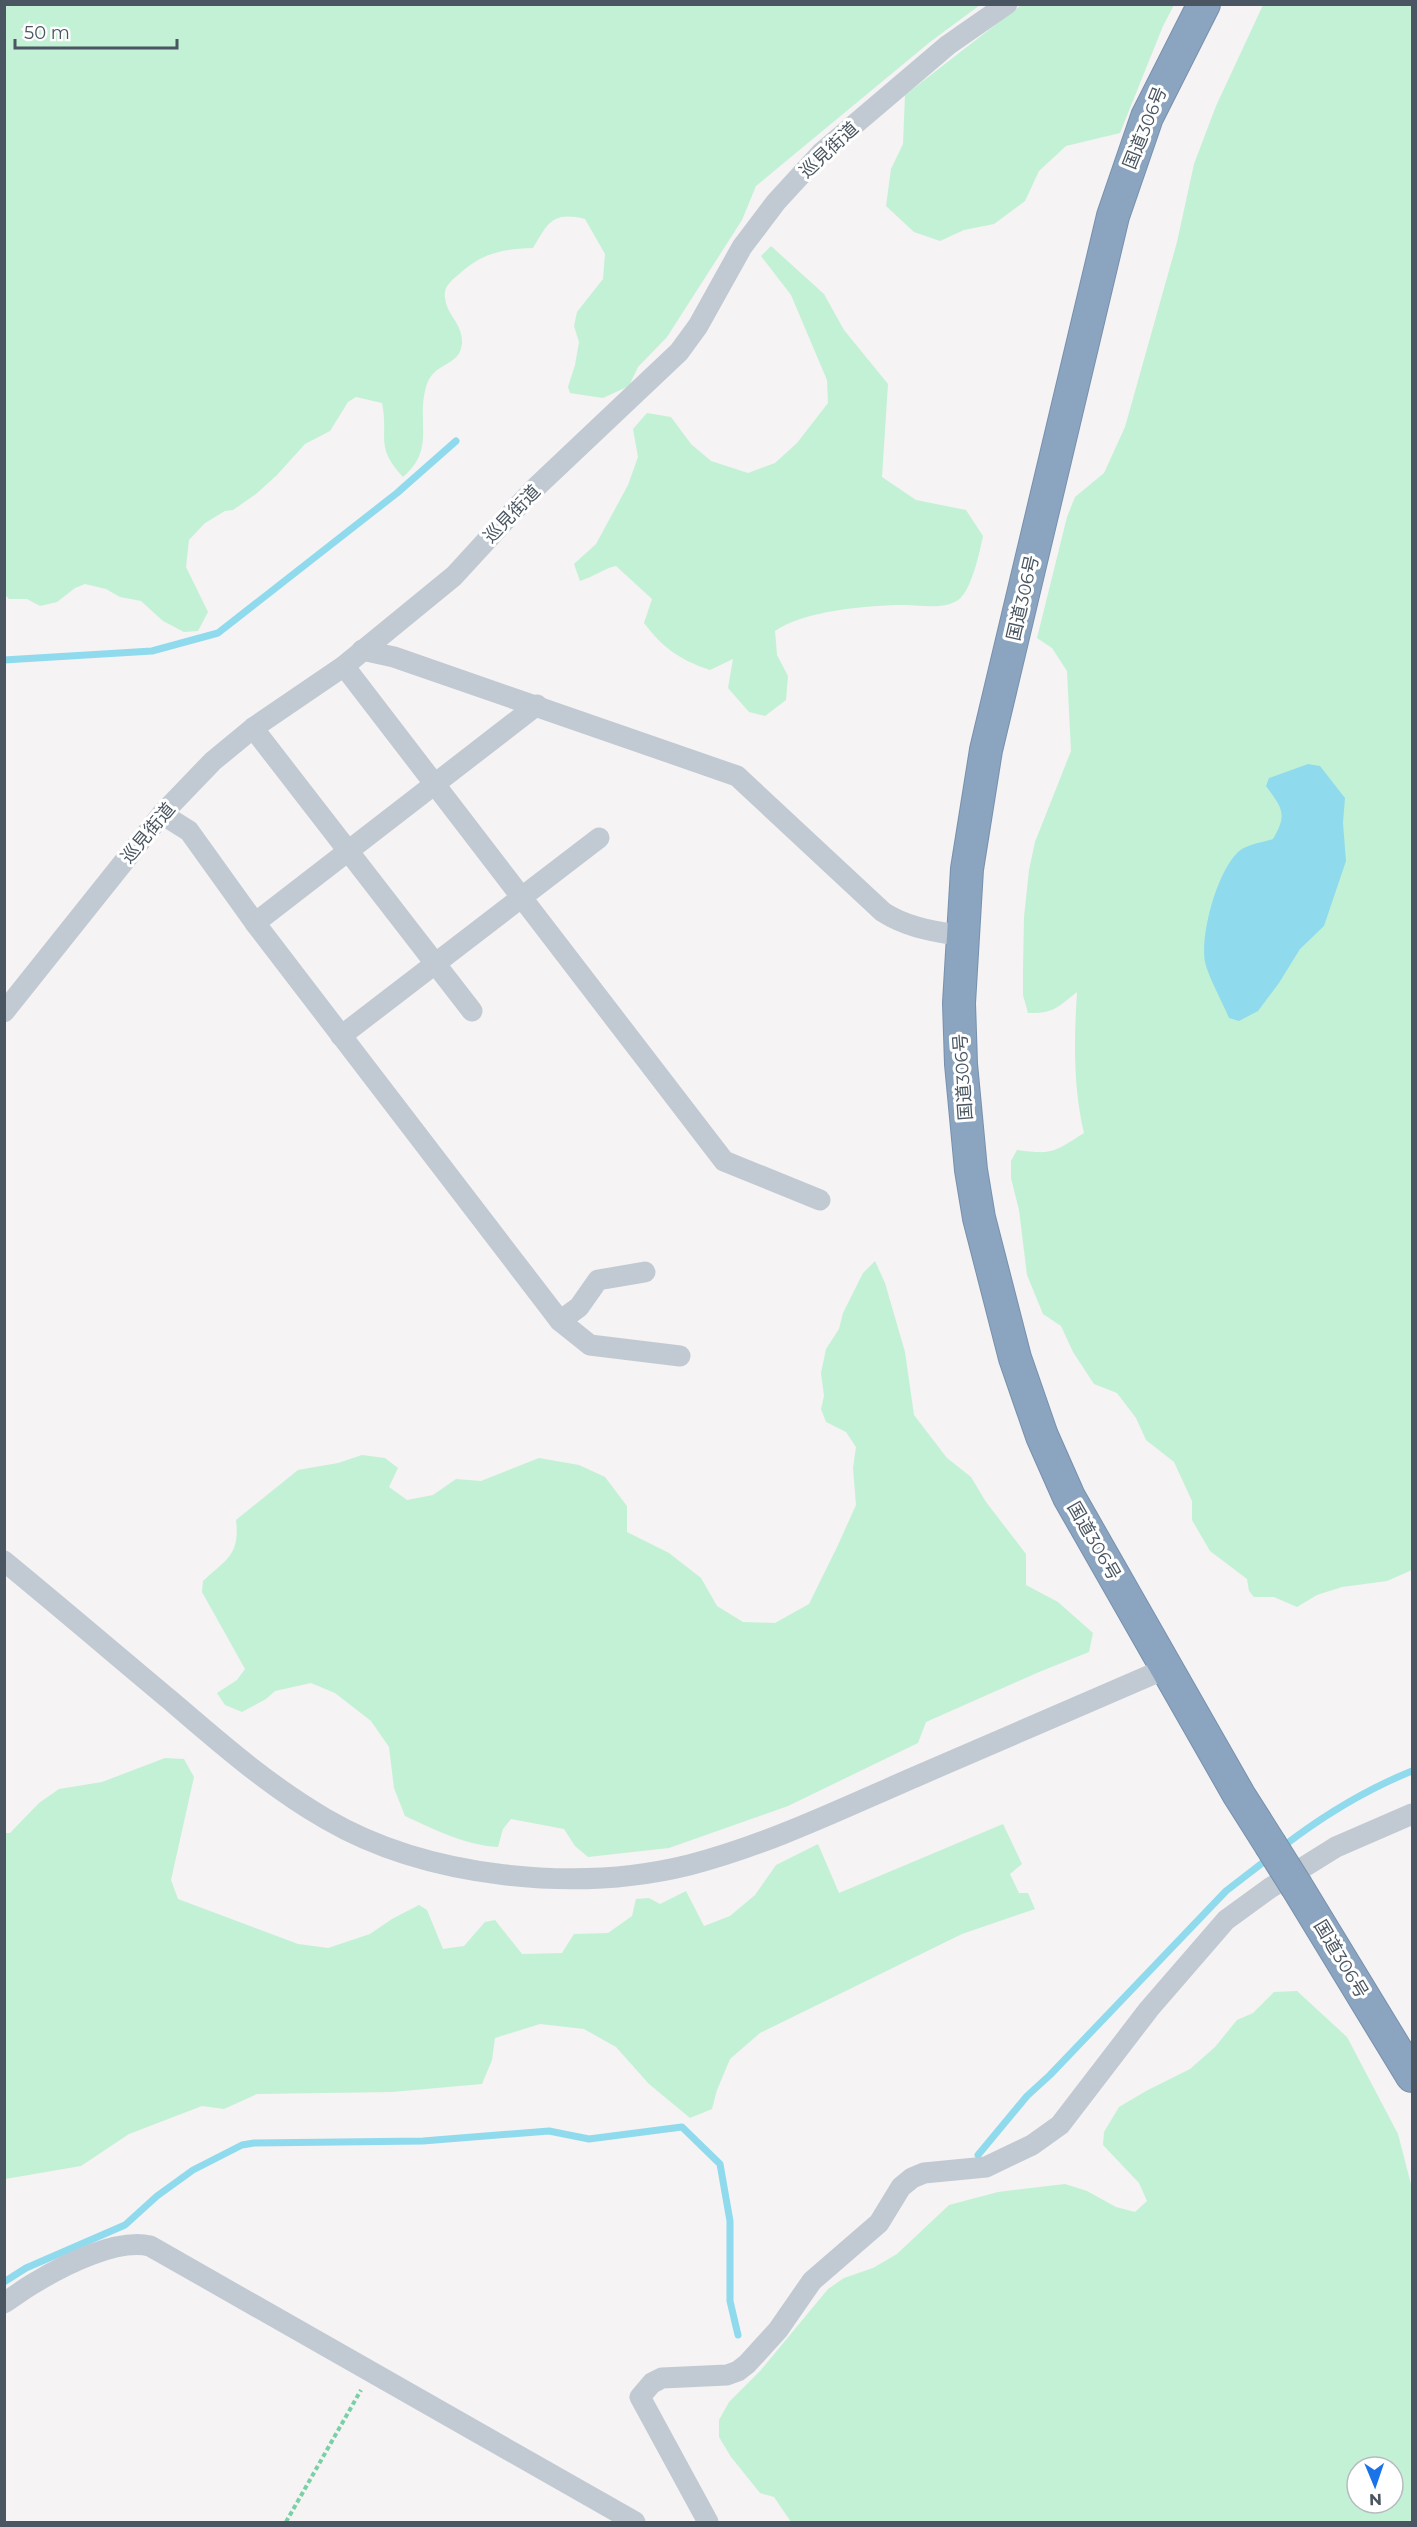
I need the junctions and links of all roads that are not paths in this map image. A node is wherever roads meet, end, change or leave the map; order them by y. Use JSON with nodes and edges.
{"nodes":[{"id":1,"x":1007,"y":4,"type":"edge"},
{"id":2,"x":1204,"y":4,"type":"edge"},
{"id":3,"x":362,"y":650,"type":"junction"},
{"id":4,"x":344,"y":666,"type":"junction"},
{"id":5,"x":537,"y":705,"type":"junction"},
{"id":6,"x":253,"y":728,"type":"junction"},
{"id":7,"x":434,"y":784,"type":"junction"},
{"id":8,"x":162,"y":814,"type":"junction"},
{"id":9,"x":599,"y":838,"type":"dead end"},
{"id":10,"x":347,"y":851,"type":"junction"},
{"id":11,"x":521,"y":897,"type":"junction"},
{"id":12,"x":255,"y":922,"type":"junction"},
{"id":13,"x":962,"y":936,"type":"junction"},
{"id":14,"x":434,"y":964,"type":"junction"},
{"id":15,"x":472,"y":1011,"type":"dead end"},
{"id":16,"x":4,"y":1012,"type":"edge"},
{"id":17,"x":341,"y":1036,"type":"junction"},
{"id":18,"x":820,"y":1200,"type":"dead end"},
{"id":19,"x":645,"y":1272,"type":"dead end"},
{"id":20,"x":558,"y":1317,"type":"junction"},
{"id":21,"x":680,"y":1356,"type":"dead end"},
{"id":22,"x":6,"y":1566,"type":"edge"},
{"id":23,"x":1167,"y":1668,"type":"junction"},
{"id":24,"x":1413,"y":1814,"type":"edge"},
{"id":25,"x":1413,"y":2076,"type":"edge"},
{"id":26,"x":4,"y":2303,"type":"edge"},
{"id":27,"x":635,"y":2523,"type":"edge"},
{"id":28,"x":708,"y":2523,"type":"edge"}],
"edges":[{"from":1,"to":3,"type":"street","name":"巡見街道"},
{"from":2,"to":13,"type":"highway","name":"国道306号"},
{"from":3,"to":4,"type":"street","name":"巡見街道"},
{"from":3,"to":5,"type":"street"},
{"from":4,"to":6,"type":"street","name":"巡見街道"},
{"from":4,"to":7,"type":"street"},
{"from":5,"to":7,"type":"street"},
{"from":5,"to":13,"type":"street"},
{"from":6,"to":8,"type":"street","name":"巡見街道"},
{"from":6,"to":10,"type":"street"},
{"from":7,"to":10,"type":"street"},
{"from":7,"to":11,"type":"street"},
{"from":8,"to":12,"type":"street"},
{"from":8,"to":16,"type":"street","name":"巡見街道"},
{"from":9,"to":11,"type":"street"},
{"from":10,"to":12,"type":"street"},
{"from":10,"to":14,"type":"street"},
{"from":11,"to":14,"type":"street"},
{"from":11,"to":18,"type":"street"},
{"from":12,"to":17,"type":"street"},
{"from":13,"to":23,"type":"highway","name":"国道306号"},
{"from":14,"to":15,"type":"street"},
{"from":14,"to":17,"type":"street"},
{"from":17,"to":20,"type":"street"},
{"from":19,"to":20,"type":"street"},
{"from":20,"to":21,"type":"street"},
{"from":22,"to":23,"type":"street"},
{"from":23,"to":25,"type":"highway","name":"国道306号","bridge":true},
{"from":24,"to":28,"type":"street"},
{"from":26,"to":27,"type":"street"}]}
